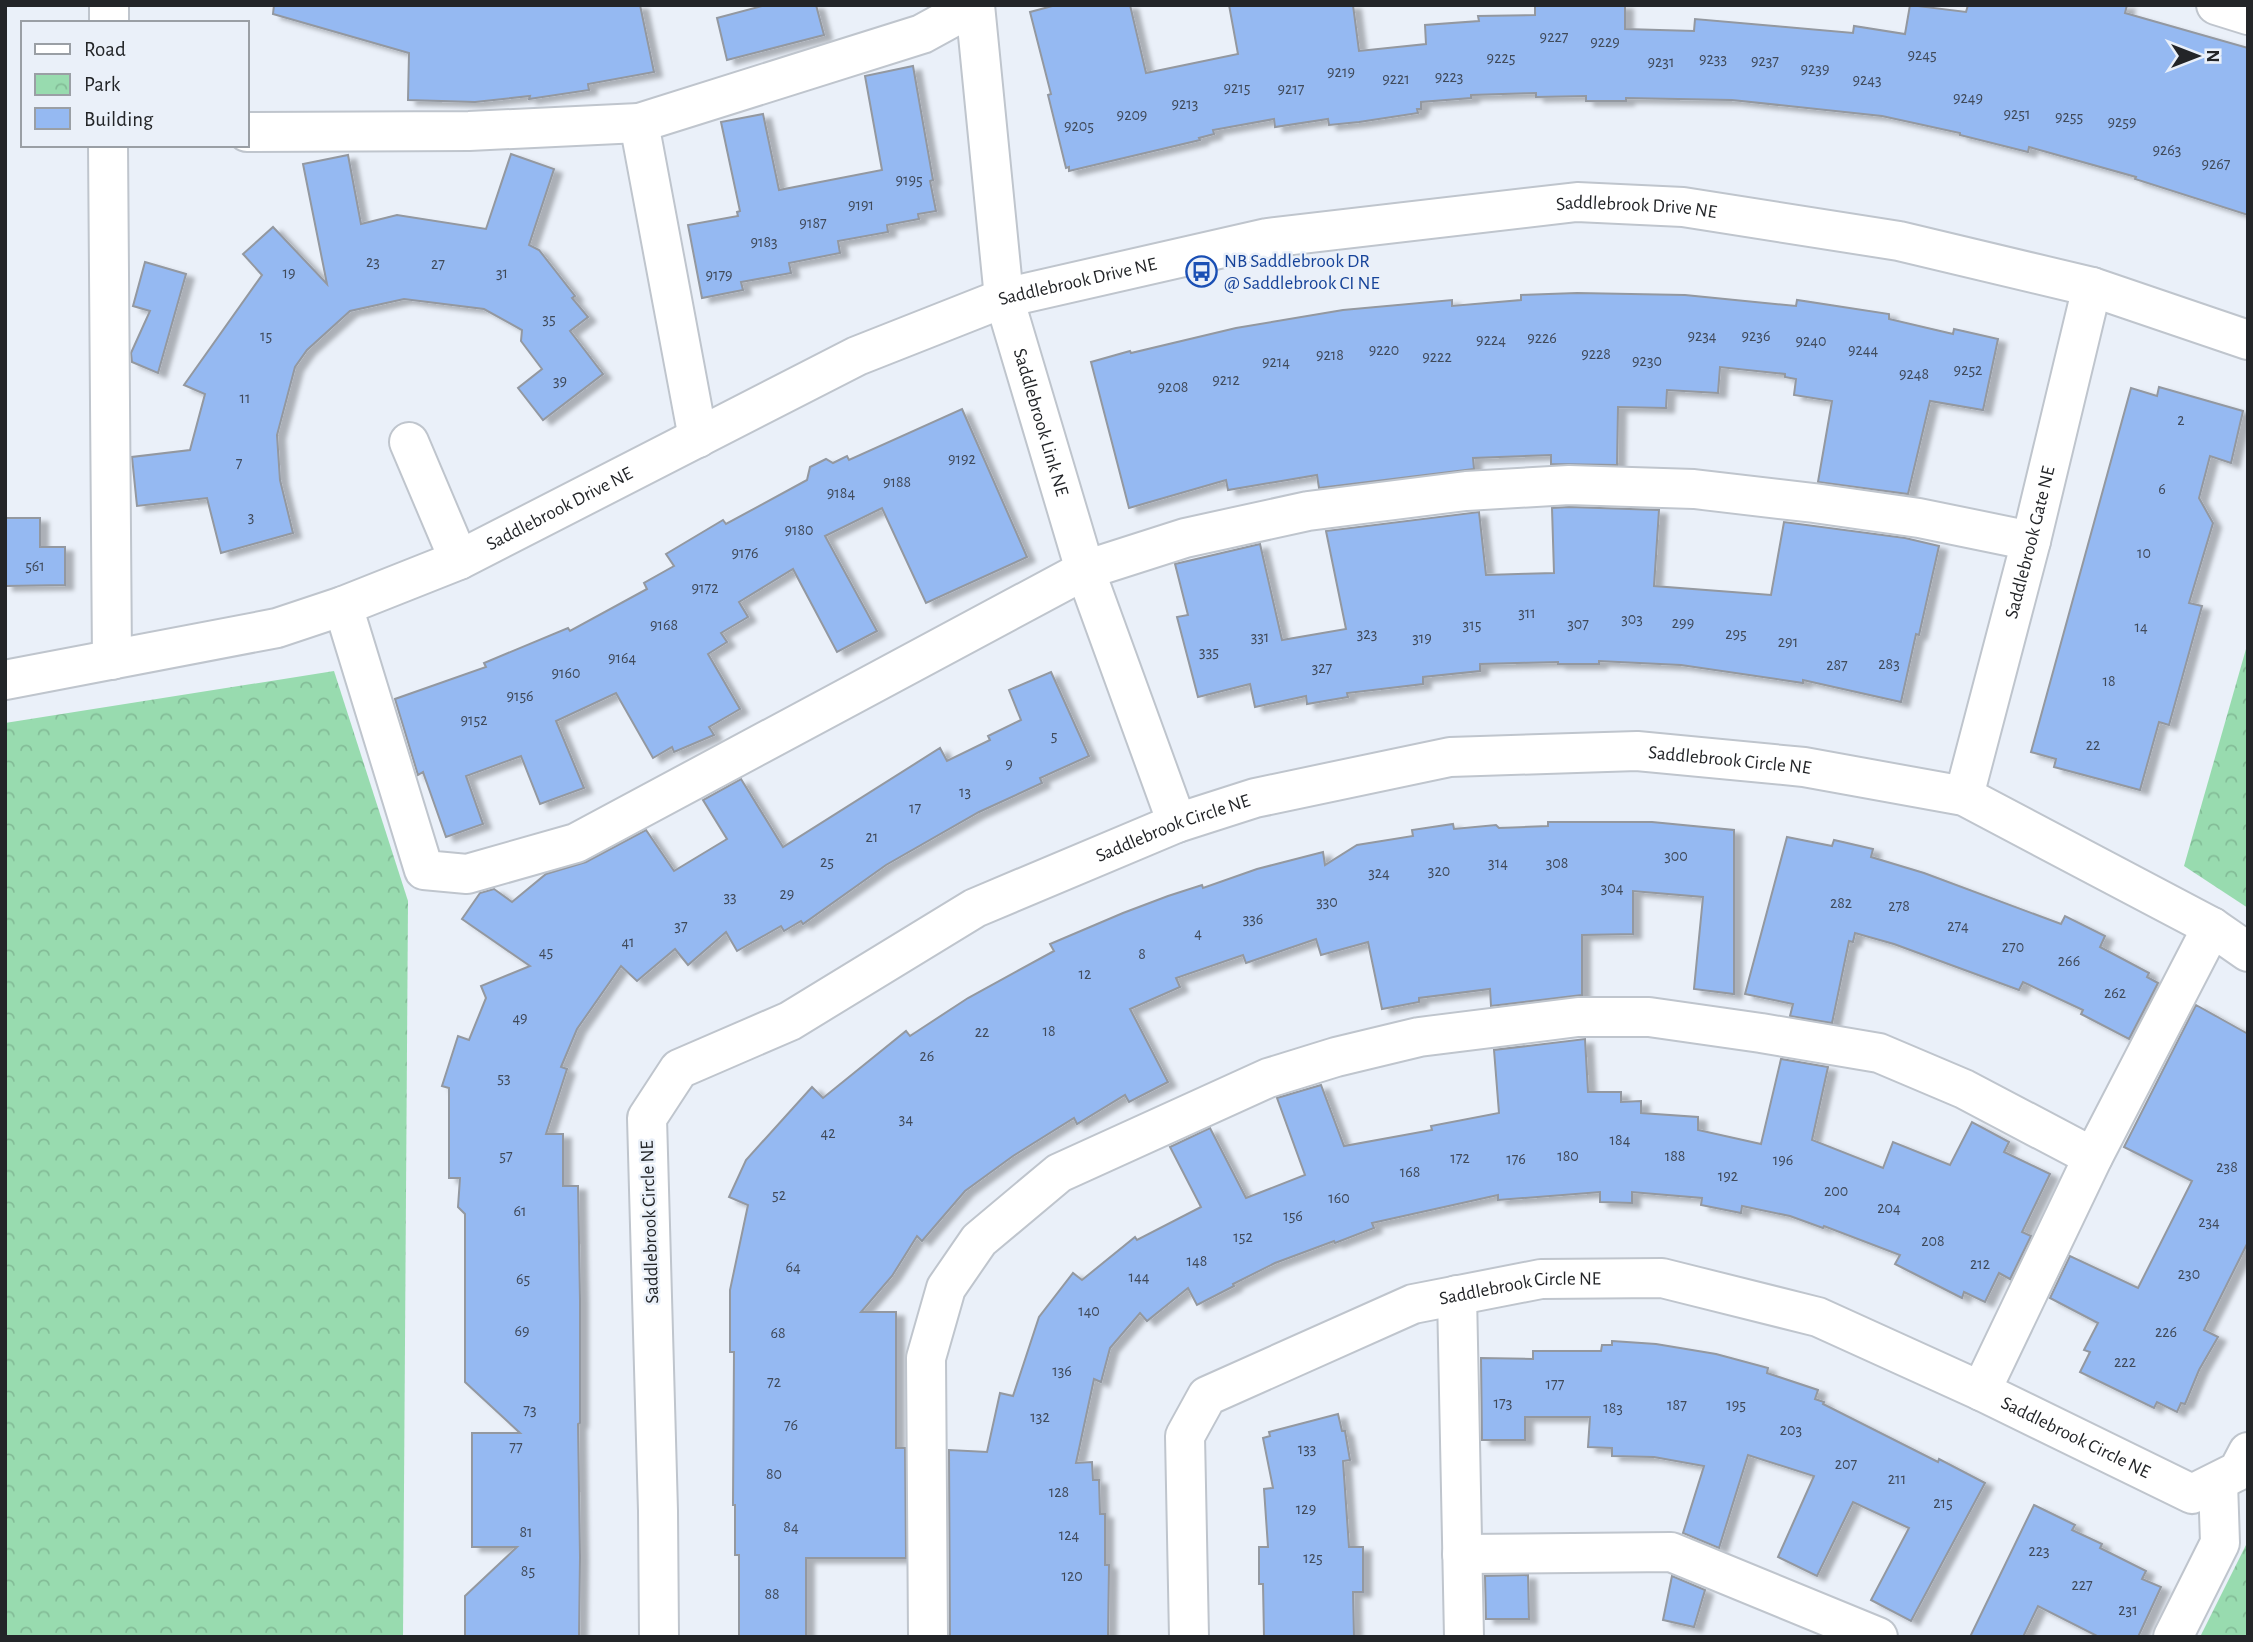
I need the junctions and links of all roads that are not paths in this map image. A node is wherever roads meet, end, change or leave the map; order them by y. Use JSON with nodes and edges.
{"nodes":[{"id":1,"x":975,"y":5,"type":"edge"},
{"id":2,"x":2216,"y":5,"type":"edge"},
{"id":3,"x":2248,"y":15,"type":"edge"},
{"id":4,"x":639,"y":123,"type":"junction"},
{"id":5,"x":248,"y":132,"type":"edge"},
{"id":6,"x":108,"y":147,"type":"edge"},
{"id":7,"x":2092,"y":287,"type":"junction"},
{"id":8,"x":1004,"y":298,"type":"junction"},
{"id":9,"x":2248,"y":340,"type":"edge"},
{"id":10,"x":698,"y":438,"type":"junction"},
{"id":11,"x":409,"y":442,"type":"dead end"},
{"id":12,"x":2031,"y":541,"type":"junction"},
{"id":13,"x":459,"y":560,"type":"junction"},
{"id":14,"x":1085,"y":570,"type":"junction"},
{"id":15,"x":343,"y":606,"type":"junction"},
{"id":16,"x":112,"y":660,"type":"junction"},
{"id":17,"x":5,"y":680,"type":"edge"},
{"id":18,"x":1964,"y":796,"type":"junction"},
{"id":19,"x":1177,"y":822,"type":"junction"},
{"id":20,"x":2212,"y":927,"type":"junction"},
{"id":21,"x":2248,"y":952,"type":"edge"},
{"id":22,"x":2093,"y":1157,"type":"junction"},
{"id":23,"x":1457,"y":1295,"type":"junction"},
{"id":24,"x":1981,"y":1391,"type":"junction"},
{"id":25,"x":2248,"y":1452,"type":"edge"},
{"id":26,"x":2218,"y":1482,"type":"junction"},
{"id":27,"x":1462,"y":1554,"type":"junction"},
{"id":28,"x":659,"y":1637,"type":"edge"},
{"id":29,"x":928,"y":1637,"type":"edge"},
{"id":30,"x":1189,"y":1637,"type":"edge"},
{"id":31,"x":1464,"y":1637,"type":"edge"},
{"id":32,"x":1878,"y":1637,"type":"edge"},
{"id":33,"x":2173,"y":1637,"type":"edge"}],
"edges":[{"from":1,"to":4,"type":"street"},
{"from":1,"to":8,"type":"street","name":"Saddlebrook Link NE"},
{"from":2,"to":3,"type":"street"},
{"from":4,"to":5,"type":"street"},
{"from":4,"to":10,"type":"street"},
{"from":6,"to":16,"type":"street"},
{"from":7,"to":8,"type":"street","name":"Saddlebrook Drive NE"},
{"from":7,"to":9,"type":"street","name":"Saddlebrook Drive NE"},
{"from":7,"to":12,"type":"street","name":"Saddlebrook Gate NE"},
{"from":8,"to":10,"type":"street","name":"Saddlebrook Drive NE"},
{"from":8,"to":14,"type":"street","name":"Saddlebrook Link NE"},
{"from":10,"to":13,"type":"street","name":"Saddlebrook Drive NE"},
{"from":11,"to":13,"type":"street"},
{"from":12,"to":14,"type":"street"},
{"from":12,"to":18,"type":"street","name":"Saddlebrook Gate NE"},
{"from":13,"to":15,"type":"street","name":"Saddlebrook Drive NE"},
{"from":14,"to":15,"type":"street"},
{"from":14,"to":19,"type":"street","name":"Saddlebrook Link NE"},
{"from":15,"to":16,"type":"street","name":"Saddlebrook Drive NE"},
{"from":16,"to":17,"type":"street","name":"Saddlebrook Drive NE"},
{"from":18,"to":19,"type":"street","name":"Saddlebrook Circle NE"},
{"from":18,"to":20,"type":"street","name":"Saddlebrook Circle NE"},
{"from":19,"to":28,"type":"street","name":"Saddlebrook Circle NE"},
{"from":20,"to":21,"type":"street","name":"Saddlebrook Circle NE"},
{"from":20,"to":22,"type":"street"},
{"from":22,"to":24,"type":"street"},
{"from":22,"to":29,"type":"street"},
{"from":23,"to":24,"type":"street","name":"Saddlebrook Circle NE"},
{"from":23,"to":27,"type":"street"},
{"from":23,"to":30,"type":"street","name":"Saddlebrook Circle NE"},
{"from":24,"to":26,"type":"street","name":"Saddlebrook Circle NE"},
{"from":25,"to":26,"type":"street","name":"Saddlebrook Circle NE"},
{"from":26,"to":33,"type":"street"},
{"from":27,"to":31,"type":"street"},
{"from":27,"to":32,"type":"street"}]}
